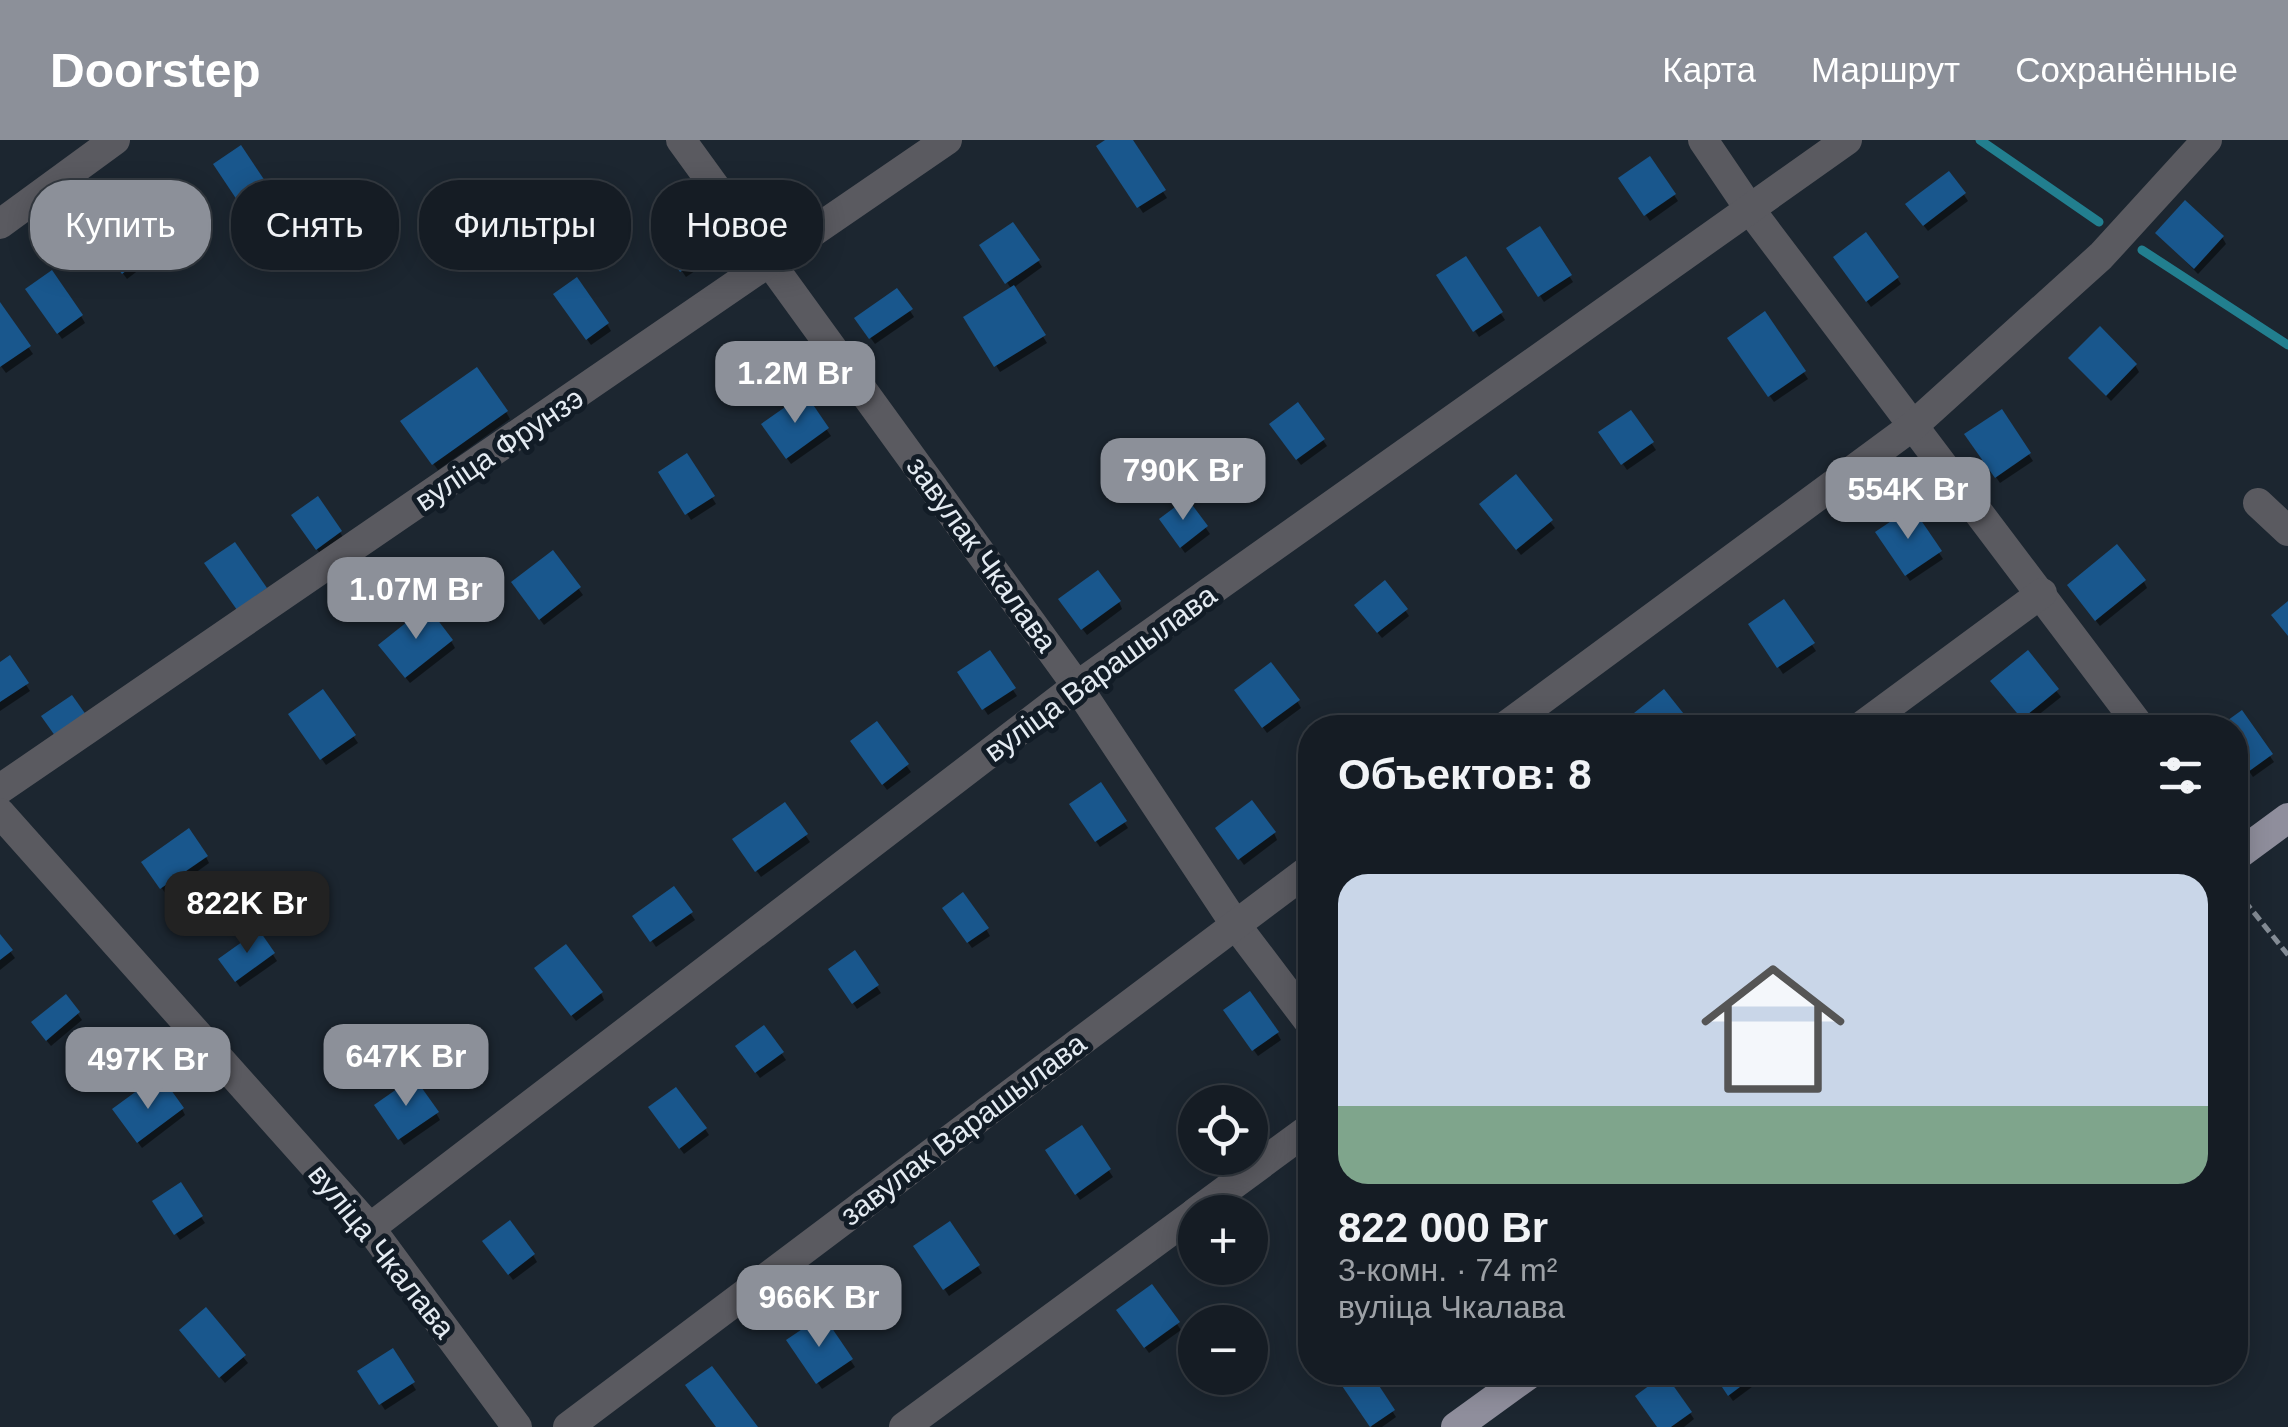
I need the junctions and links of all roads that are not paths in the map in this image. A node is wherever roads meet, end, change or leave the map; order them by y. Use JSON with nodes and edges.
{"nodes":[{"id":1,"x":115,"y":140,"type":"edge"},
{"id":2,"x":682,"y":140,"type":"edge"},
{"id":3,"x":947,"y":140,"type":"edge"},
{"id":4,"x":1703,"y":140,"type":"edge"},
{"id":5,"x":1847,"y":140,"type":"edge"},
{"id":6,"x":2207,"y":140,"type":"edge"},
{"id":7,"x":711,"y":180,"type":"edge"},
{"id":8,"x":1751,"y":211,"type":"junction"},
{"id":9,"x":0,"y":224,"type":"edge"},
{"id":10,"x":823,"y":228,"type":"edge"},
{"id":11,"x":763,"y":270,"type":"edge"},
{"id":12,"x":776,"y":270,"type":"edge"},
{"id":13,"x":1914,"y":425,"type":"junction"},
{"id":14,"x":2258,"y":503,"type":"dead end"},
{"id":15,"x":2288,"y":531,"type":"edge"},
{"id":16,"x":2042,"y":594,"type":"junction"},
{"id":17,"x":1077,"y":686,"type":"junction"},
{"id":18,"x":1521,"y":715,"type":"edge"},
{"id":19,"x":1877,"y":715,"type":"edge"},
{"id":20,"x":2131,"y":715,"type":"edge"},
{"id":21,"x":0,"y":788,"type":"edge"},
{"id":22,"x":0,"y":813,"type":"edge"},
{"id":23,"x":2288,"y":818,"type":"edge"},
{"id":24,"x":2248,"y":847,"type":"edge"},
{"id":25,"x":1298,"y":878,"type":"edge"},
{"id":26,"x":1234,"y":924,"type":"junction"},
{"id":27,"x":1298,"y":1007,"type":"edge"},
{"id":28,"x":1298,"y":1137,"type":"edge"},
{"id":29,"x":1219,"y":1195,"type":"edge"},
{"id":30,"x":1178,"y":1226,"type":"edge"},
{"id":31,"x":370,"y":1228,"type":"junction"},
{"id":32,"x":1514,"y":1385,"type":"edge"},
{"id":33,"x":517,"y":1427,"type":"edge"},
{"id":34,"x":568,"y":1427,"type":"edge"},
{"id":35,"x":904,"y":1427,"type":"edge"},
{"id":36,"x":1456,"y":1427,"type":"edge"}],
"edges":[{"from":1,"to":9,"type":"street"},
{"from":2,"to":7,"type":"street","name":"завулак Чкалава"},
{"from":3,"to":10,"type":"street","name":"вуліца Фрунзэ"},
{"from":4,"to":8,"type":"street"},
{"from":5,"to":8,"type":"street","name":"вуліца Варашылава"},
{"from":6,"to":13,"type":"street"},
{"from":8,"to":13,"type":"street"},
{"from":8,"to":17,"type":"street","name":"вуліца Варашылава"},
{"from":11,"to":21,"type":"street","name":"вуліца Фрунзэ"},
{"from":12,"to":17,"type":"street","name":"завулак Чкалава"},
{"from":13,"to":16,"type":"street"},
{"from":13,"to":18,"type":"street"},
{"from":14,"to":15,"type":"street"},
{"from":16,"to":19,"type":"street"},
{"from":16,"to":20,"type":"street"},
{"from":17,"to":26,"type":"street","name":"завулак Чкалава"},
{"from":17,"to":31,"type":"street","name":"вуліца Варашылава"},
{"from":22,"to":31,"type":"street","name":"вуліца Чкалава"},
{"from":23,"to":24,"type":"main road"},
{"from":25,"to":26,"type":"street","name":"завулак Варашылава"},
{"from":26,"to":27,"type":"street","name":"завулак Чкалава"},
{"from":26,"to":34,"type":"street","name":"завулак Варашылава"},
{"from":28,"to":29,"type":"street"},
{"from":30,"to":35,"type":"street"},
{"from":31,"to":33,"type":"street","name":"вуліца Чкалава"},
{"from":32,"to":36,"type":"main road"}]}
